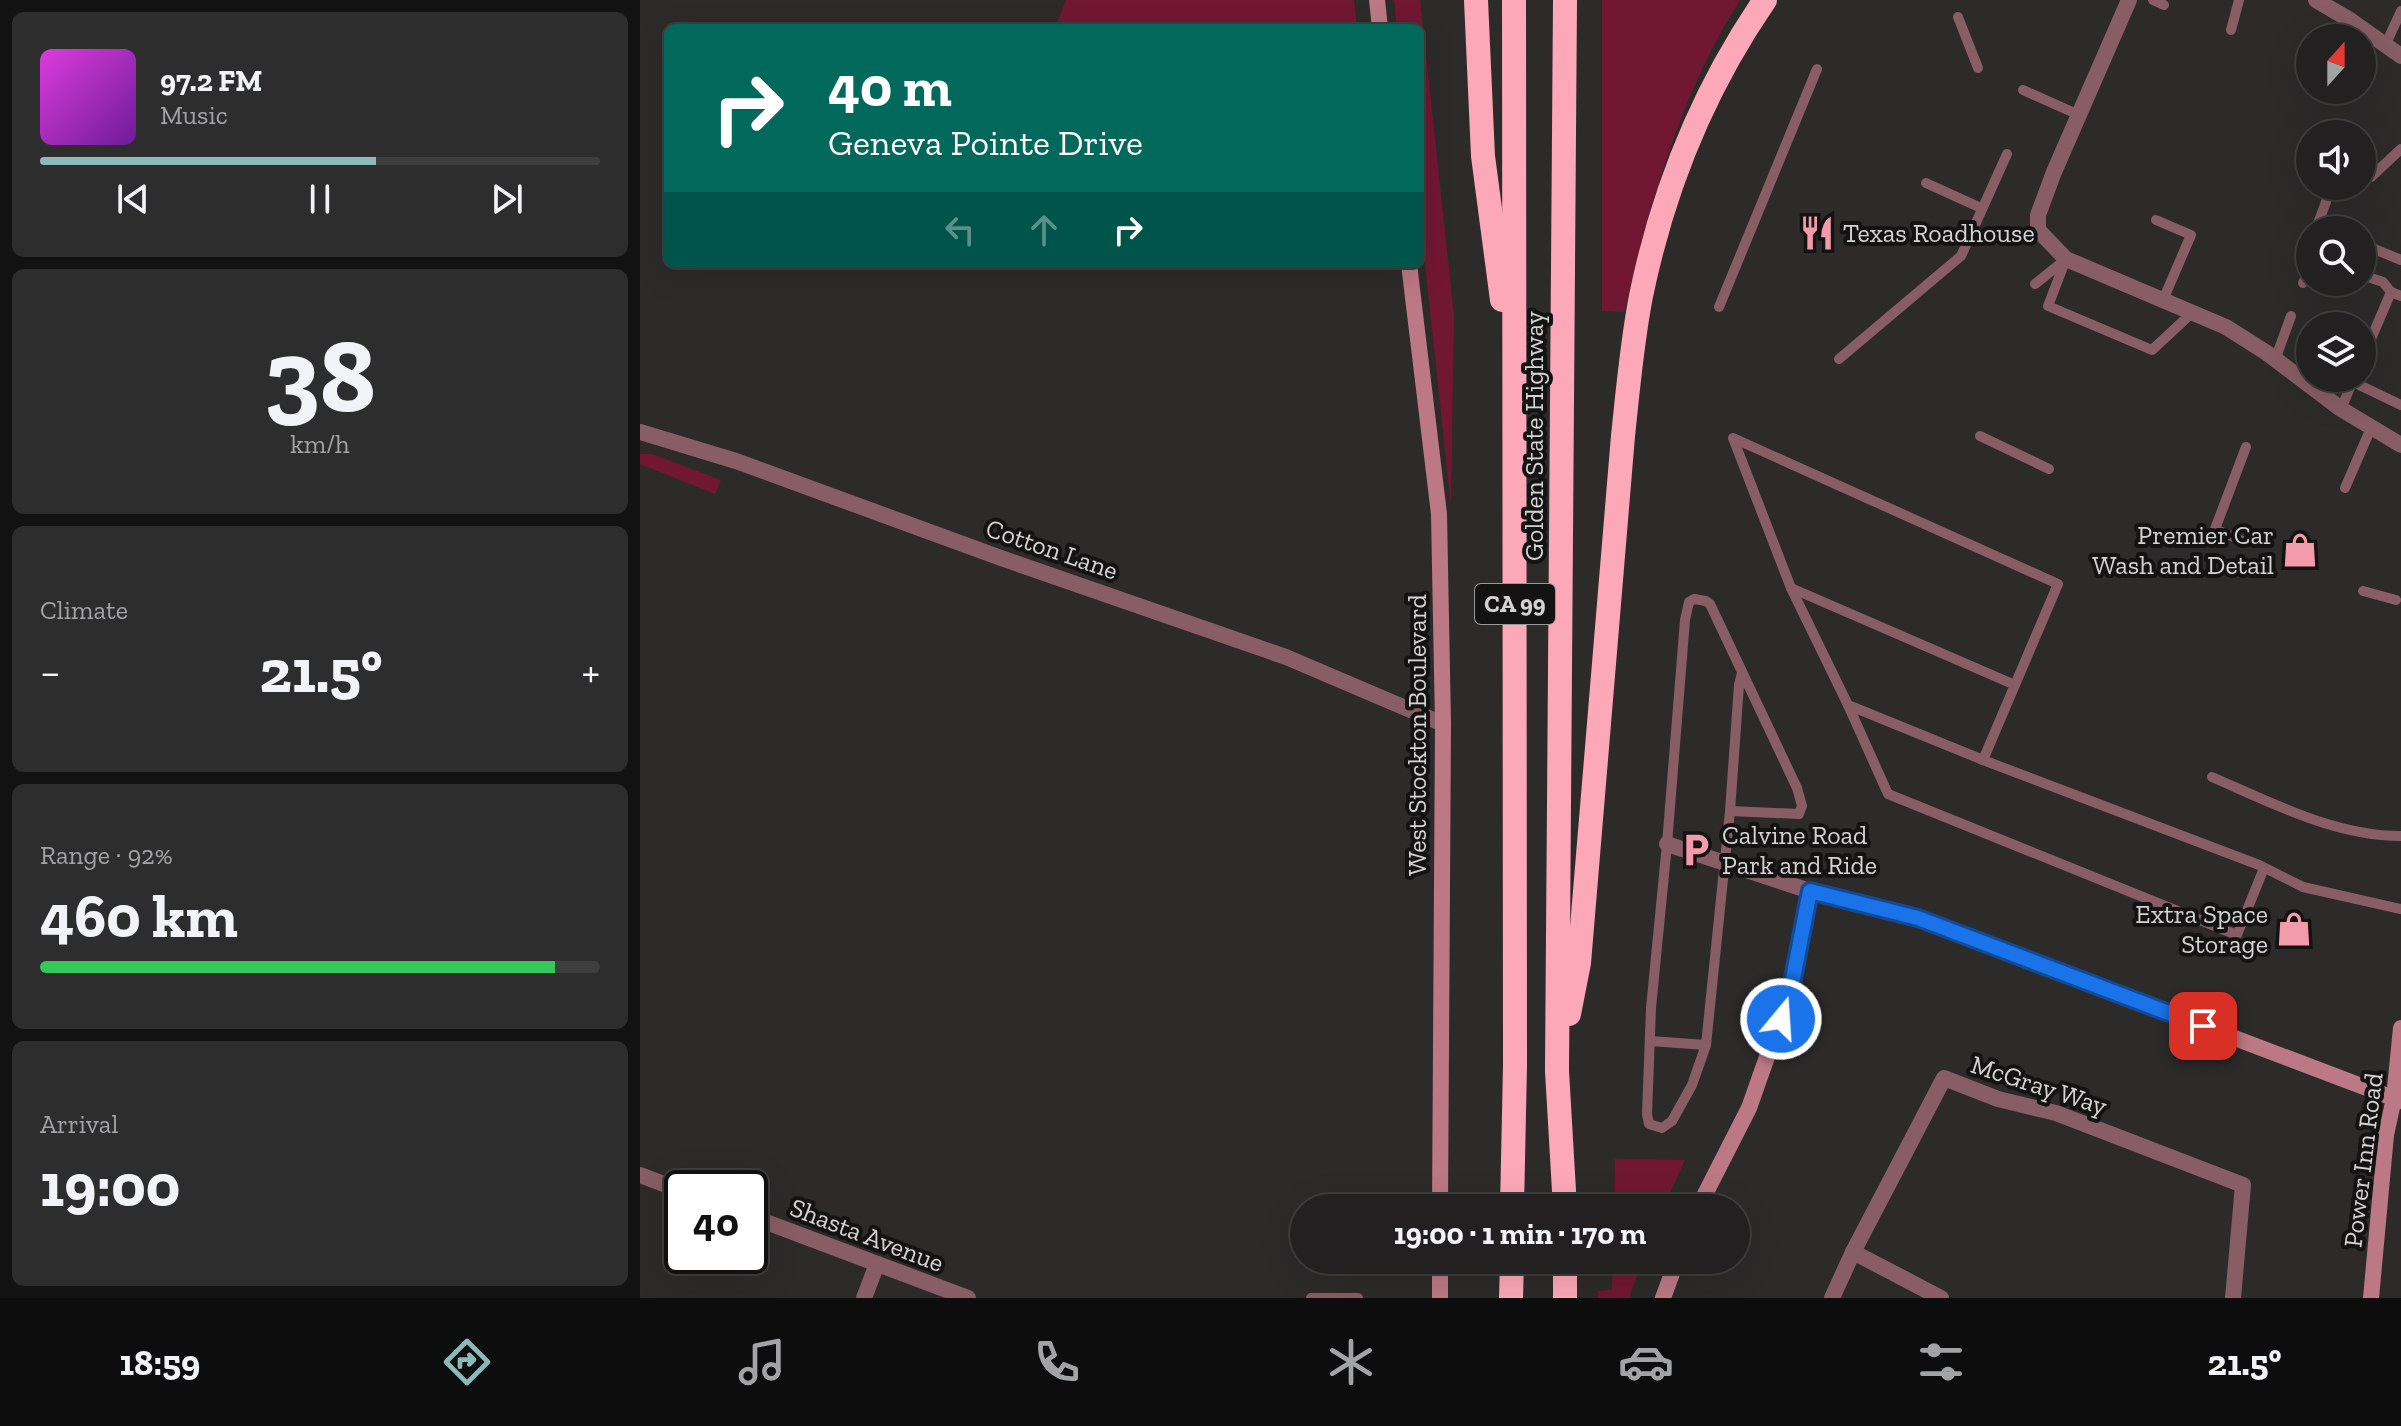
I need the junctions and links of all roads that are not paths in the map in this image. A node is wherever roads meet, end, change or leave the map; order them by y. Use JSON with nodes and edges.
{"nodes":[{"id":1,"x":1377,"y":0,"type":"edge"},
{"id":2,"x":1476,"y":0,"type":"edge"},
{"id":3,"x":1514,"y":0,"type":"edge"},
{"id":4,"x":1565,"y":0,"type":"edge"},
{"id":5,"x":1765,"y":0,"type":"edge"},
{"id":6,"x":2129,"y":0,"type":"edge"},
{"id":7,"x":2153,"y":0,"type":"edge"},
{"id":8,"x":2239,"y":0,"type":"edge"},
{"id":9,"x":2316,"y":0,"type":"edge"},
{"id":10,"x":2164,"y":5,"type":"dead end"},
{"id":11,"x":2401,"y":11,"type":"edge"},
{"id":12,"x":1958,"y":17,"type":"dead end"},
{"id":13,"x":1380,"y":24,"type":"edge"},
{"id":14,"x":2231,"y":30,"type":"dead end"},
{"id":15,"x":2385,"y":46,"type":"junction"},
{"id":16,"x":2401,"y":56,"type":"edge"},
{"id":17,"x":1978,"y":68,"type":"dead end"},
{"id":18,"x":1817,"y":69,"type":"dead end"},
{"id":19,"x":2023,"y":90,"type":"dead end"},
{"id":20,"x":2079,"y":115,"type":"junction"},
{"id":21,"x":2401,"y":149,"type":"edge"},
{"id":22,"x":2007,"y":154,"type":"dead end"},
{"id":23,"x":2376,"y":168,"type":"edge"},
{"id":24,"x":1926,"y":183,"type":"dead end"},
{"id":25,"x":1981,"y":208,"type":"junction"},
{"id":26,"x":2156,"y":220,"type":"dead end"},
{"id":27,"x":2376,"y":250,"type":"edge"},
{"id":28,"x":2066,"y":259,"type":"junction"},
{"id":29,"x":2401,"y":260,"type":"edge"},
{"id":30,"x":1409,"y":268,"type":"edge"},
{"id":31,"x":2376,"y":280,"type":"edge"},
{"id":32,"x":2035,"y":284,"type":"dead end"},
{"id":33,"x":2396,"y":294,"type":"edge"},
{"id":34,"x":2163,"y":300,"type":"junction"},
{"id":35,"x":1719,"y":307,"type":"dead end"},
{"id":36,"x":2193,"y":312,"type":"junction"},
{"id":37,"x":2291,"y":316,"type":"dead end"},
{"id":38,"x":2376,"y":333,"type":"edge"},
{"id":39,"x":1839,"y":359,"type":"dead end"},
{"id":40,"x":2275,"y":360,"type":"junction"},
{"id":41,"x":2349,"y":392,"type":"edge"},
{"id":42,"x":2376,"y":392,"type":"edge"},
{"id":43,"x":1515,"y":402,"type":"junction"},
{"id":44,"x":2401,"y":405,"type":"edge"},
{"id":45,"x":2341,"y":409,"type":"junction"},
{"id":46,"x":2371,"y":428,"type":"junction"},
{"id":47,"x":640,"y":432,"type":"edge"},
{"id":48,"x":1980,"y":436,"type":"dead end"},
{"id":49,"x":2401,"y":445,"type":"edge"},
{"id":50,"x":2246,"y":447,"type":"dead end"},
{"id":51,"x":2049,"y":469,"type":"dead end"},
{"id":52,"x":2345,"y":488,"type":"dead end"},
{"id":53,"x":2245,"y":542,"type":"dead end"},
{"id":54,"x":1791,"y":588,"type":"junction"},
{"id":55,"x":2363,"y":591,"type":"dead end"},
{"id":56,"x":2396,"y":600,"type":"dead end"},
{"id":57,"x":1742,"y":673,"type":"junction"},
{"id":58,"x":2015,"y":685,"type":"junction"},
{"id":59,"x":1848,"y":705,"type":"junction"},
{"id":60,"x":1443,"y":724,"type":"junction"},
{"id":61,"x":1983,"y":760,"type":"junction"},
{"id":62,"x":2212,"y":777,"type":"dead end"},
{"id":63,"x":1730,"y":811,"type":"junction"},
{"id":64,"x":2401,"y":836,"type":"edge"},
{"id":65,"x":1667,"y":844,"type":"junction"},
{"id":66,"x":1724,"y":863,"type":"junction"},
{"id":67,"x":2264,"y":868,"type":"junction"},
{"id":68,"x":1810,"y":891,"type":"junction"},
{"id":69,"x":2401,"y":909,"type":"edge"},
{"id":70,"x":2401,"y":1028,"type":"edge"},
{"id":71,"x":1650,"y":1041,"type":"junction"},
{"id":72,"x":1706,"y":1045,"type":"junction"},
{"id":73,"x":1557,"y":1071,"type":"junction"},
{"id":74,"x":2397,"y":1100,"type":"edge"},
{"id":75,"x":640,"y":1175,"type":"edge"},
{"id":76,"x":664,"y":1184,"type":"edge"},
{"id":77,"x":1440,"y":1194,"type":"edge"},
{"id":78,"x":1512,"y":1194,"type":"edge"},
{"id":79,"x":1564,"y":1194,"type":"edge"},
{"id":80,"x":1705,"y":1194,"type":"edge"},
{"id":81,"x":768,"y":1223,"type":"edge"},
{"id":82,"x":1853,"y":1252,"type":"junction"},
{"id":83,"x":877,"y":1264,"type":"junction"},
{"id":84,"x":1440,"y":1274,"type":"edge"},
{"id":85,"x":1512,"y":1274,"type":"edge"},
{"id":86,"x":1565,"y":1274,"type":"edge"},
{"id":87,"x":1672,"y":1274,"type":"edge"},
{"id":88,"x":864,"y":1298,"type":"edge"},
{"id":89,"x":968,"y":1298,"type":"edge"},
{"id":90,"x":1311,"y":1298,"type":"edge"},
{"id":91,"x":1358,"y":1298,"type":"edge"},
{"id":92,"x":1440,"y":1298,"type":"edge"},
{"id":93,"x":1511,"y":1298,"type":"edge"},
{"id":94,"x":1565,"y":1298,"type":"edge"},
{"id":95,"x":1663,"y":1298,"type":"edge"},
{"id":96,"x":1832,"y":1298,"type":"edge"},
{"id":97,"x":1941,"y":1298,"type":"edge"},
{"id":98,"x":2233,"y":1298,"type":"edge"},
{"id":99,"x":2371,"y":1298,"type":"edge"}],
"edges":[{"from":1,"to":13,"type":"street"},
{"from":2,"to":43,"type":"highway"},
{"from":3,"to":43,"type":"highway","name":"Golden State Highway","number":"CA 99"},
{"from":4,"to":73,"type":"highway","name":"Golden State Highway","number":"CA 99"},
{"from":5,"to":73,"type":"highway"},
{"from":6,"to":20,"type":"street"},
{"from":7,"to":10,"type":"lane"},
{"from":8,"to":14,"type":"lane"},
{"from":9,"to":15,"type":"street"},
{"from":11,"to":15,"type":"lane"},
{"from":12,"to":17,"type":"lane"},
{"from":15,"to":16,"type":"street"},
{"from":18,"to":35,"type":"lane"},
{"from":19,"to":20,"type":"lane"},
{"from":20,"to":28,"type":"street"},
{"from":21,"to":23,"type":"lane"},
{"from":22,"to":25,"type":"lane"},
{"from":24,"to":25,"type":"lane"},
{"from":25,"to":39,"type":"lane"},
{"from":26,"to":34,"type":"lane"},
{"from":27,"to":29,"type":"lane"},
{"from":28,"to":32,"type":"lane"},
{"from":28,"to":34,"type":"street"},
{"from":28,"to":36,"type":"lane"},
{"from":30,"to":60,"type":"street","name":"West Stockton Boulevard"},
{"from":31,"to":33,"type":"lane"},
{"from":33,"to":38,"type":"lane"},
{"from":34,"to":36,"type":"street"},
{"from":36,"to":40,"type":"street"},
{"from":37,"to":40,"type":"lane"},
{"from":40,"to":45,"type":"street"},
{"from":41,"to":45,"type":"lane"},
{"from":42,"to":44,"type":"lane"},
{"from":43,"to":78,"type":"highway","name":"Golden State Highway","number":"CA 99"},
{"from":45,"to":46,"type":"street"},
{"from":46,"to":49,"type":"street"},
{"from":46,"to":52,"type":"lane"},
{"from":47,"to":60,"type":"street","name":"Cotton Lane"},
{"from":48,"to":51,"type":"lane"},
{"from":50,"to":53,"type":"lane"},
{"from":54,"to":58,"type":"lane"},
{"from":54,"to":58,"type":"lane"},
{"from":54,"to":59,"type":"lane"},
{"from":55,"to":56,"type":"lane"},
{"from":57,"to":63,"type":"lane"},
{"from":57,"to":63,"type":"lane"},
{"from":57,"to":65,"type":"lane"},
{"from":58,"to":61,"type":"lane"},
{"from":59,"to":61,"type":"lane"},
{"from":59,"to":67,"type":"lane"},
{"from":60,"to":77,"type":"street","name":"West Stockton Boulevard"},
{"from":61,"to":67,"type":"lane"},
{"from":62,"to":64,"type":"lane"},
{"from":63,"to":66,"type":"lane"},
{"from":65,"to":66,"type":"street"},
{"from":65,"to":71,"type":"lane"},
{"from":66,"to":68,"type":"street"},
{"from":66,"to":72,"type":"lane"},
{"from":67,"to":69,"type":"lane"},
{"from":68,"to":74,"type":"street"},
{"from":68,"to":80,"type":"street"},
{"from":70,"to":74,"type":"street","name":"Power Inn Road"},
{"from":71,"to":72,"type":"lane"},
{"from":71,"to":72,"type":"lane"},
{"from":73,"to":79,"type":"highway","name":"Golden State Highway","number":"CA 99"},
{"from":74,"to":99,"type":"street","name":"Power Inn Road"},
{"from":75,"to":76,"type":"street"},
{"from":81,"to":83,"type":"street","name":"Shasta Avenue"},
{"from":82,"to":96,"type":"street","name":"McGray Way"},
{"from":82,"to":97,"type":"street"},
{"from":82,"to":98,"type":"street","name":"McGray Way"},
{"from":83,"to":88,"type":"street"},
{"from":83,"to":89,"type":"street","name":"Shasta Avenue"},
{"from":84,"to":92,"type":"street"},
{"from":85,"to":93,"type":"highway"},
{"from":86,"to":94,"type":"highway"},
{"from":87,"to":95,"type":"street"},
{"from":90,"to":91,"type":"lane"}]}
